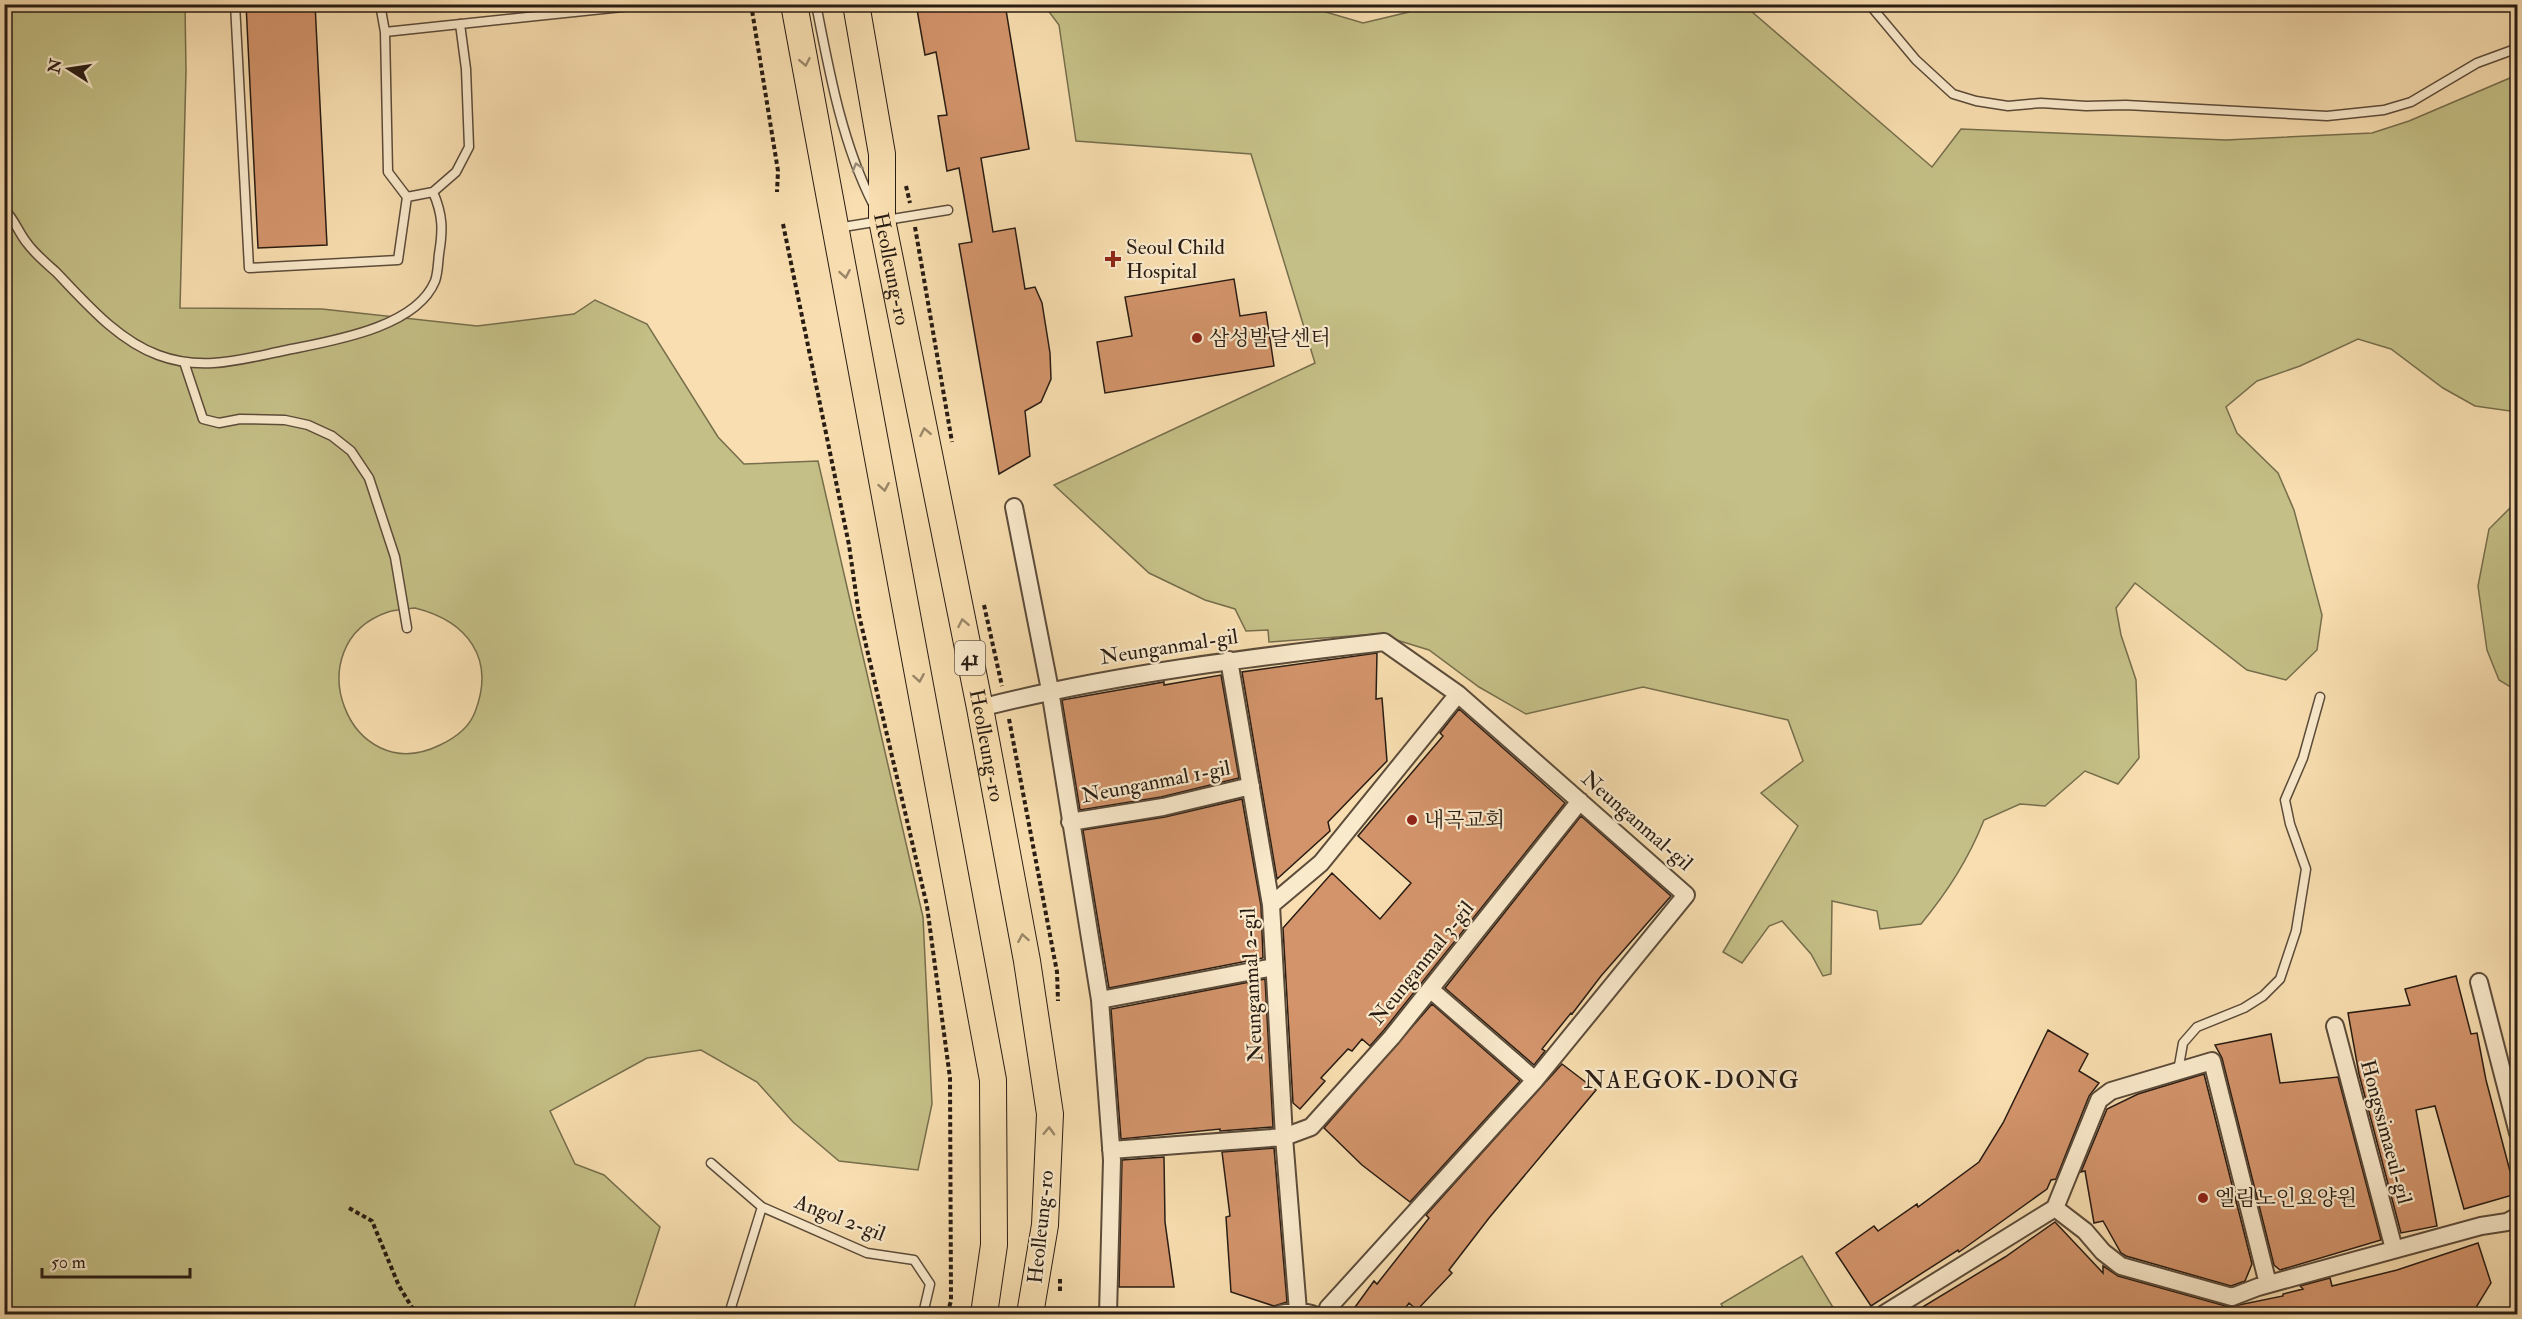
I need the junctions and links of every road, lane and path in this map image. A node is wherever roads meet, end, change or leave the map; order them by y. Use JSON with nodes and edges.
{"nodes":[{"id":1,"x":235,"y":4,"type":"edge"},
{"id":2,"x":380,"y":4,"type":"edge"},
{"id":3,"x":651,"y":4,"type":"edge"},
{"id":4,"x":751,"y":4,"type":"edge"},
{"id":5,"x":794,"y":4,"type":"edge"},
{"id":6,"x":816,"y":4,"type":"edge"},
{"id":7,"x":856,"y":4,"type":"edge"},
{"id":8,"x":1869,"y":4,"type":"edge"},
{"id":9,"x":601,"y":7,"type":"edge"},
{"id":10,"x":460,"y":24,"type":"junction"},
{"id":11,"x":385,"y":32,"type":"junction"},
{"id":12,"x":2517,"y":48,"type":"edge"},
{"id":13,"x":433,"y":192,"type":"junction"},
{"id":14,"x":777,"y":192,"type":"dead end"},
{"id":15,"x":407,"y":197,"type":"junction"},
{"id":16,"x":4,"y":209,"type":"edge"},
{"id":17,"x":948,"y":210,"type":"dead end"},
{"id":18,"x":882,"y":220,"type":"junction"},
{"id":19,"x":783,"y":224,"type":"dead end"},
{"id":20,"x":836,"y":228,"type":"junction"},
{"id":21,"x":184,"y":362,"type":"junction"},
{"id":22,"x":1014,"y":507,"type":"dead end"},
{"id":23,"x":407,"y":628,"type":"dead end"},
{"id":24,"x":1229,"y":660,"type":"junction"},
{"id":25,"x":1050,"y":690,"type":"junction"},
{"id":26,"x":1458,"y":694,"type":"junction"},
{"id":27,"x":2320,"y":697,"type":"dead end"},
{"id":28,"x":980,"y":708,"type":"junction"},
{"id":29,"x":1251,"y":786,"type":"junction"},
{"id":30,"x":1580,"y":801,"type":"junction"},
{"id":31,"x":1070,"y":822,"type":"junction"},
{"id":32,"x":1271,"y":905,"type":"junction"},
{"id":33,"x":1274,"y":967,"type":"junction"},
{"id":34,"x":2479,"y":982,"type":"dead end"},
{"id":35,"x":1430,"y":989,"type":"junction"},
{"id":36,"x":1100,"y":1000,"type":"junction"},
{"id":37,"x":2335,"y":1026,"type":"dead end"},
{"id":38,"x":2178,"y":1071,"type":"junction"},
{"id":39,"x":1535,"y":1080,"type":"junction"},
{"id":40,"x":2517,"y":1133,"type":"edge"},
{"id":41,"x":1284,"y":1137,"type":"junction"},
{"id":42,"x":1111,"y":1150,"type":"junction"},
{"id":43,"x":711,"y":1163,"type":"dead end"},
{"id":44,"x":762,"y":1207,"type":"junction"},
{"id":45,"x":349,"y":1208,"type":"dead end"},
{"id":46,"x":2055,"y":1208,"type":"junction"},
{"id":47,"x":2517,"y":1216,"type":"edge"},
{"id":48,"x":2394,"y":1250,"type":"junction"},
{"id":49,"x":2268,"y":1284,"type":"junction"},
{"id":50,"x":1305,"y":1312,"type":"edge"},
{"id":51,"x":416,"y":1314,"type":"edge"},
{"id":52,"x":729,"y":1314,"type":"edge"},
{"id":53,"x":923,"y":1314,"type":"edge"},
{"id":54,"x":947,"y":1314,"type":"edge"},
{"id":55,"x":984,"y":1314,"type":"edge"},
{"id":56,"x":1030,"y":1314,"type":"edge"},
{"id":57,"x":1108,"y":1314,"type":"edge"},
{"id":58,"x":1280,"y":1314,"type":"edge"},
{"id":59,"x":1326,"y":1314,"type":"edge"},
{"id":60,"x":1884,"y":1314,"type":"edge"}],
"edges":[{"from":1,"to":15,"type":"lane"},
{"from":2,"to":11,"type":"lane"},
{"from":3,"to":9,"type":"lane"},
{"from":4,"to":14,"type":"path"},
{"from":5,"to":20,"type":"main road","one_way":true},
{"from":18,"to":6,"type":"lane","one_way":true},
{"from":7,"to":18,"type":"main road","name":"Heolleung-ro","number":"41"},
{"from":8,"to":12,"type":"lane"},
{"from":9,"to":10,"type":"lane"},
{"from":10,"to":11,"type":"lane"},
{"from":10,"to":13,"type":"lane"},
{"from":11,"to":15,"type":"lane"},
{"from":13,"to":15,"type":"lane"},
{"from":13,"to":21,"type":"lane"},
{"from":16,"to":21,"type":"lane"},
{"from":17,"to":18,"type":"lane"},
{"from":18,"to":20,"type":"lane"},
{"from":28,"to":18,"type":"main road","name":"Heolleung-ro","number":"41","one_way":true},
{"from":19,"to":54,"type":"path"},
{"from":20,"to":55,"type":"main road","one_way":true},
{"from":21,"to":23,"type":"lane"},
{"from":22,"to":25,"type":"street"},
{"from":24,"to":25,"type":"street","name":"Neunganmal-gil"},
{"from":24,"to":26,"type":"street","name":"Neunganmal-gil"},
{"from":24,"to":29,"type":"street","name":"Neunganmal 2-gil"},
{"from":25,"to":28,"type":"street","name":"Neunganmal-gil"},
{"from":25,"to":31,"type":"street","name":"Neunganmal 1-gil"},
{"from":26,"to":30,"type":"street","name":"Neunganmal-gil"},
{"from":26,"to":32,"type":"street"},
{"from":27,"to":38,"type":"lane"},
{"from":56,"to":28,"type":"main road","name":"Heolleung-ro","number":"41","one_way":true},
{"from":29,"to":31,"type":"street","name":"Neunganmal 1-gil"},
{"from":29,"to":32,"type":"street","name":"Neunganmal 2-gil"},
{"from":30,"to":35,"type":"street","name":"Neunganmal 3-gil"},
{"from":30,"to":39,"type":"street","name":"Neunganmal-gil"},
{"from":31,"to":36,"type":"street","name":"Neunganmal 1-gil"},
{"from":32,"to":33,"type":"street","name":"Neunganmal 2-gil"},
{"from":33,"to":36,"type":"street"},
{"from":33,"to":41,"type":"street","name":"Neunganmal 2-gil"},
{"from":34,"to":40,"type":"street"},
{"from":35,"to":39,"type":"street"},
{"from":35,"to":41,"type":"street","name":"Neunganmal 3-gil"},
{"from":36,"to":42,"type":"street","name":"Neunganmal 1-gil"},
{"from":37,"to":48,"type":"street","name":"Hongssimaeul-gil"},
{"from":38,"to":46,"type":"street"},
{"from":38,"to":49,"type":"street"},
{"from":39,"to":59,"type":"street","name":"Neunganmal-gil"},
{"from":41,"to":42,"type":"street"},
{"from":41,"to":50,"type":"street","name":"Neunganmal 2-gil"},
{"from":42,"to":57,"type":"street","name":"Neunganmal 1-gil"},
{"from":43,"to":44,"type":"lane","name":"Angol 2-gil"},
{"from":44,"to":52,"type":"lane"},
{"from":44,"to":53,"type":"lane","name":"Angol 2-gil"},
{"from":45,"to":51,"type":"path"},
{"from":46,"to":49,"type":"street"},
{"from":46,"to":60,"type":"street"},
{"from":47,"to":48,"type":"street"},
{"from":48,"to":49,"type":"street"},
{"from":50,"to":58,"type":"street"}]}
